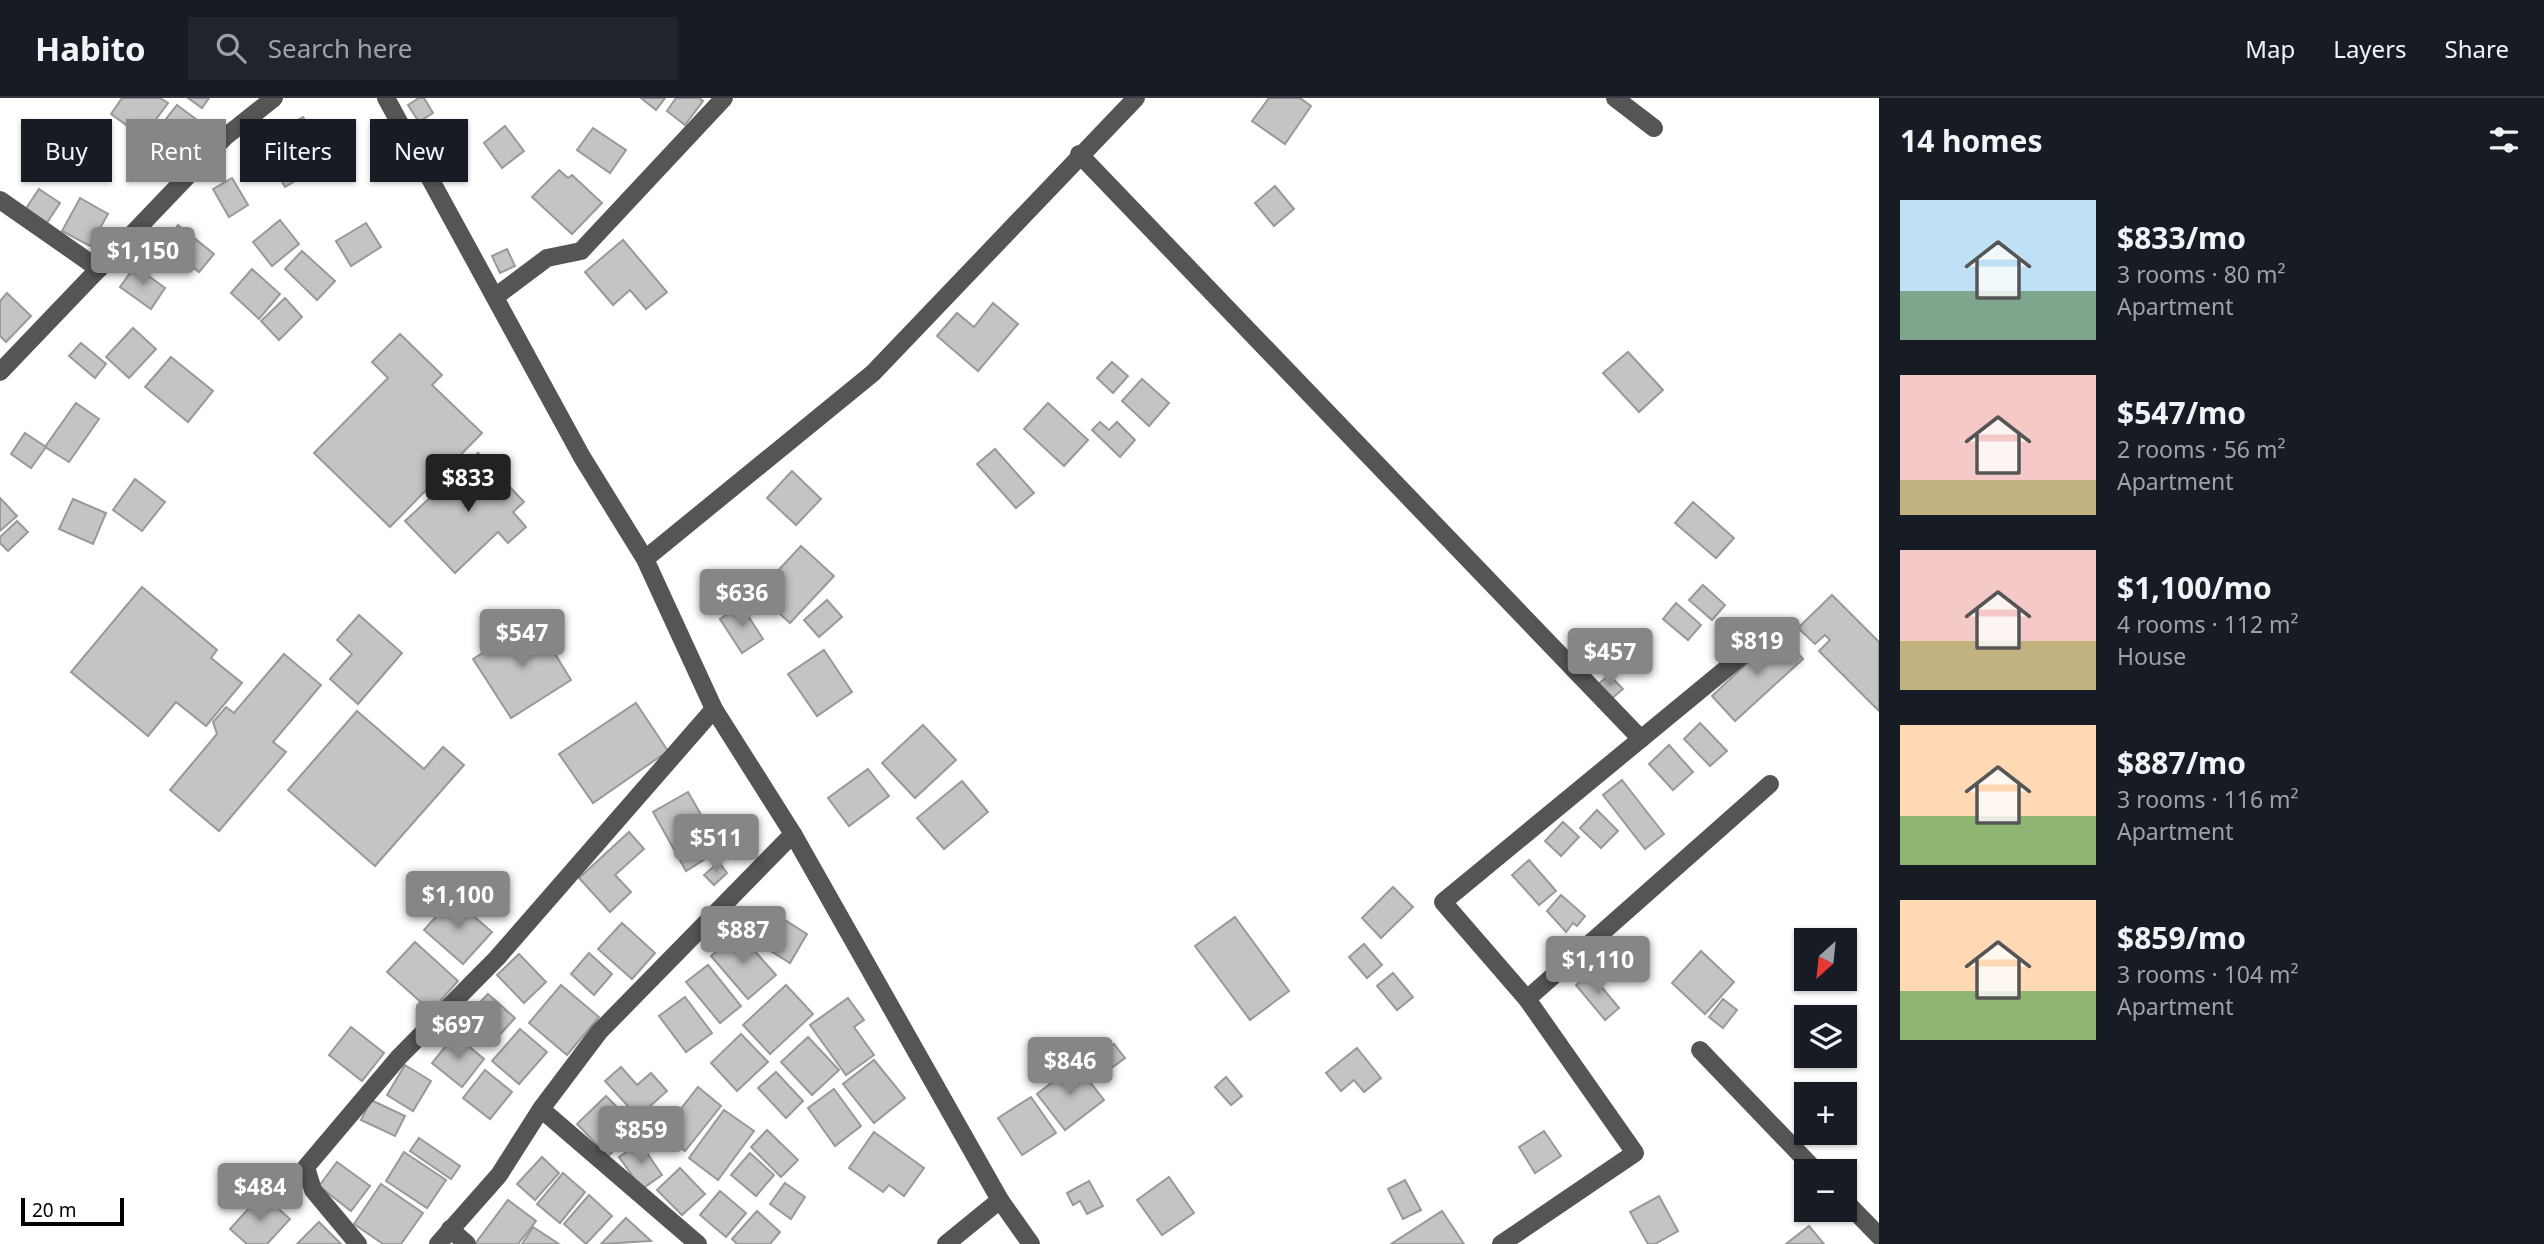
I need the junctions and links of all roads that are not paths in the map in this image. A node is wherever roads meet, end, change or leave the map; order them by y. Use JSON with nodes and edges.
{"nodes":[{"id":1,"x":274,"y":98,"type":"edge"},
{"id":2,"x":386,"y":98,"type":"edge"},
{"id":3,"x":724,"y":98,"type":"edge"},
{"id":4,"x":1136,"y":98,"type":"edge"},
{"id":5,"x":1615,"y":98,"type":"edge"},
{"id":6,"x":1654,"y":128,"type":"dead end"},
{"id":7,"x":1079,"y":154,"type":"junction"},
{"id":8,"x":0,"y":200,"type":"edge"},
{"id":9,"x":99,"y":269,"type":"junction"},
{"id":10,"x":495,"y":297,"type":"junction"},
{"id":11,"x":0,"y":372,"type":"edge"},
{"id":12,"x":645,"y":559,"type":"junction"},
{"id":13,"x":1778,"y":626,"type":"dead end"},
{"id":14,"x":714,"y":709,"type":"junction"},
{"id":15,"x":1641,"y":739,"type":"junction"},
{"id":16,"x":1770,"y":784,"type":"dead end"},
{"id":17,"x":793,"y":834,"type":"junction"},
{"id":18,"x":1527,"y":999,"type":"junction"},
{"id":19,"x":1700,"y":1051,"type":"dead end"},
{"id":20,"x":541,"y":1109,"type":"junction"},
{"id":21,"x":1804,"y":1159,"type":"edge"},
{"id":22,"x":1000,"y":1200,"type":"junction"},
{"id":23,"x":1857,"y":1213,"type":"edge"},
{"id":24,"x":450,"y":1229,"type":"junction"},
{"id":25,"x":1879,"y":1236,"type":"edge"},
{"id":26,"x":358,"y":1244,"type":"edge"},
{"id":27,"x":438,"y":1244,"type":"edge"},
{"id":28,"x":467,"y":1244,"type":"edge"},
{"id":29,"x":698,"y":1244,"type":"edge"},
{"id":30,"x":946,"y":1244,"type":"edge"},
{"id":31,"x":1031,"y":1244,"type":"edge"},
{"id":32,"x":1501,"y":1244,"type":"edge"}],
"edges":[{"from":1,"to":9,"type":"street"},
{"from":2,"to":10,"type":"street"},
{"from":3,"to":10,"type":"street"},
{"from":4,"to":7,"type":"street"},
{"from":5,"to":6,"type":"street"},
{"from":7,"to":12,"type":"street"},
{"from":7,"to":15,"type":"street"},
{"from":8,"to":9,"type":"street"},
{"from":9,"to":11,"type":"street"},
{"from":10,"to":12,"type":"street"},
{"from":12,"to":14,"type":"street"},
{"from":13,"to":15,"type":"street"},
{"from":14,"to":17,"type":"street"},
{"from":14,"to":26,"type":"street"},
{"from":15,"to":18,"type":"street"},
{"from":16,"to":18,"type":"street"},
{"from":17,"to":20,"type":"street"},
{"from":17,"to":22,"type":"street"},
{"from":18,"to":32,"type":"street"},
{"from":19,"to":21,"type":"street"},
{"from":20,"to":24,"type":"street"},
{"from":20,"to":29,"type":"street"},
{"from":22,"to":30,"type":"street"},
{"from":22,"to":31,"type":"street"},
{"from":23,"to":25,"type":"street"},
{"from":24,"to":27,"type":"street"},
{"from":24,"to":28,"type":"street"}]}
